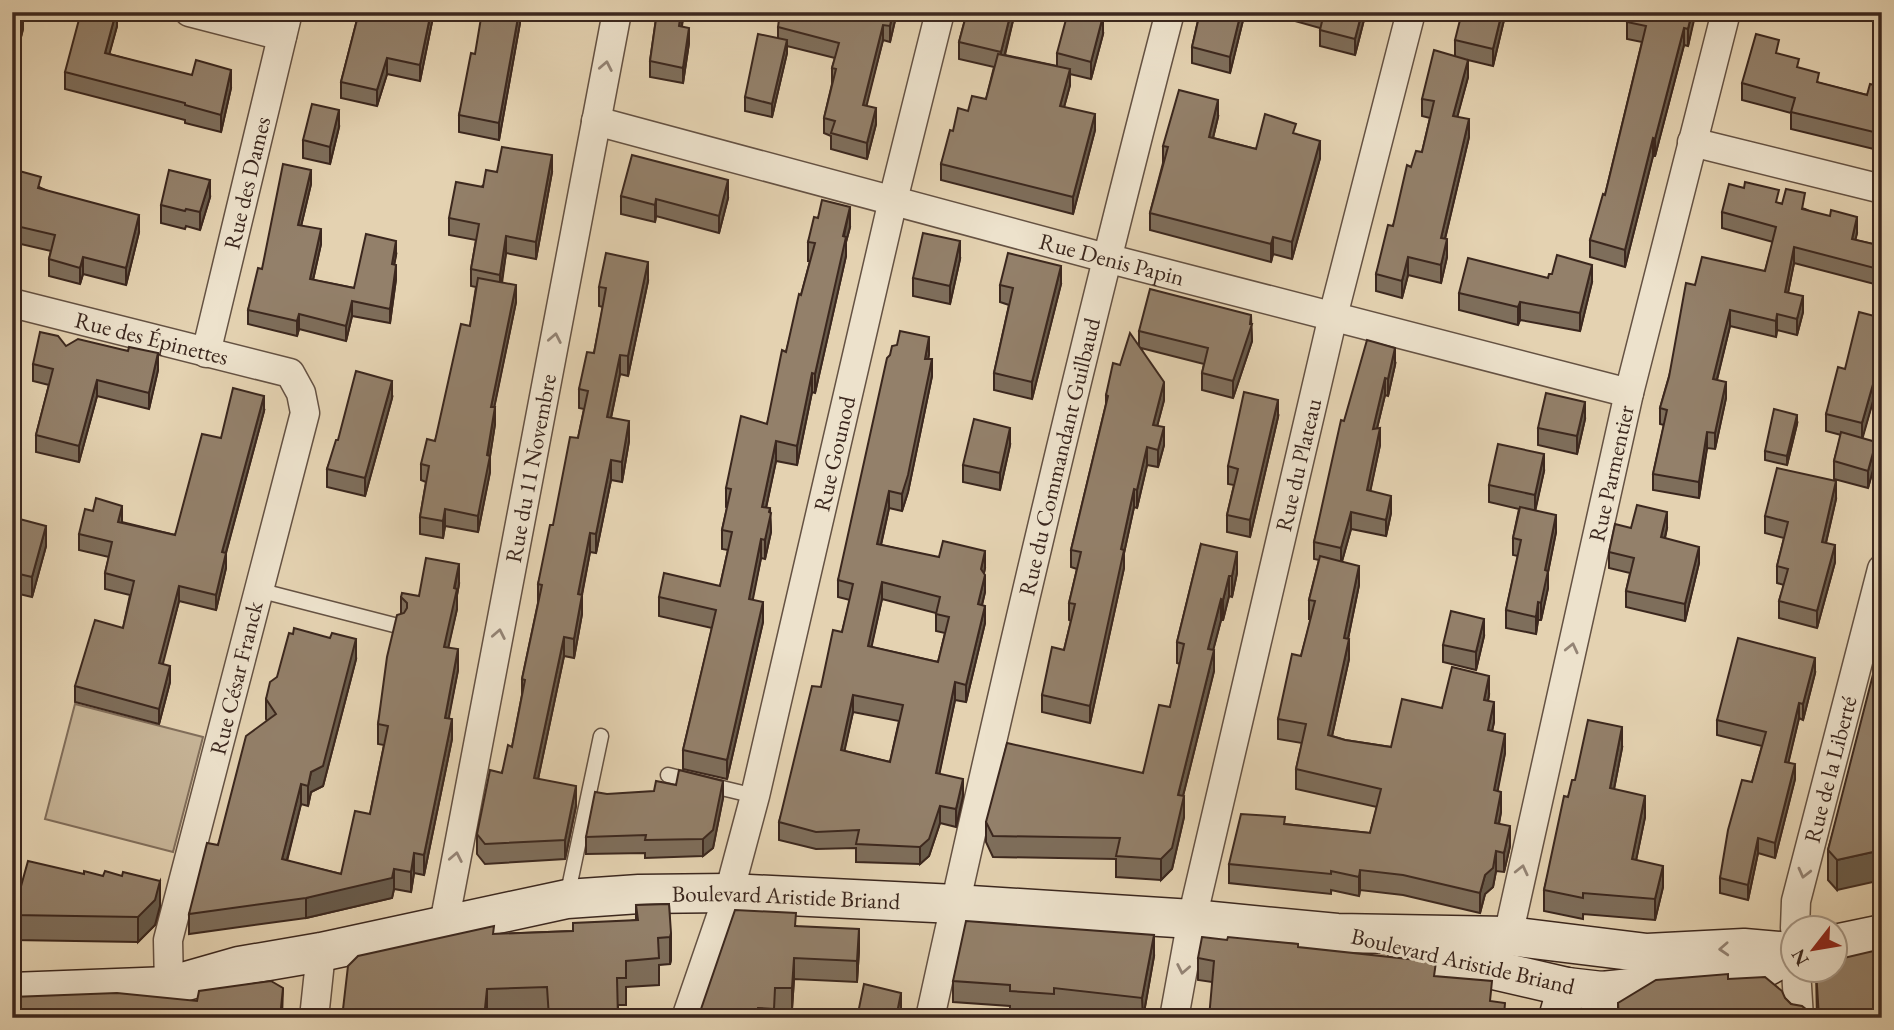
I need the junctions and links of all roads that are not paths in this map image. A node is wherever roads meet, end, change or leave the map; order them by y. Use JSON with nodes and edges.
{"nodes":[{"id":1,"x":189,"y":12,"type":"edge"},
{"id":2,"x":617,"y":12,"type":"edge"},
{"id":3,"x":940,"y":12,"type":"edge"},
{"id":4,"x":1170,"y":12,"type":"edge"},
{"id":5,"x":1411,"y":12,"type":"edge"},
{"id":6,"x":1726,"y":12,"type":"edge"},
{"id":7,"x":285,"y":24,"type":"edge"},
{"id":8,"x":596,"y":121,"type":"junction"},
{"id":9,"x":1692,"y":142,"type":"junction"},
{"id":10,"x":1882,"y":189,"type":"edge"},
{"id":11,"x":892,"y":200,"type":"junction"},
{"id":12,"x":1106,"y":258,"type":"junction"},
{"id":13,"x":12,"y":303,"type":"edge"},
{"id":14,"x":1334,"y":316,"type":"junction"},
{"id":15,"x":206,"y":353,"type":"junction"},
{"id":16,"x":290,"y":373,"type":"joint"},
{"id":17,"x":1629,"y":393,"type":"junction"},
{"id":18,"x":1882,"y":569,"type":"edge"},
{"id":19,"x":258,"y":590,"type":"junction"},
{"id":20,"x":398,"y":626,"type":"edge"},
{"id":21,"x":601,"y":736,"type":"dead end"},
{"id":22,"x":668,"y":775,"type":"dead end"},
{"id":23,"x":755,"y":796,"type":"junction"},
{"id":24,"x":729,"y":892,"type":"junction"},
{"id":25,"x":567,"y":899,"type":"junction"},
{"id":26,"x":955,"y":904,"type":"junction"},
{"id":27,"x":1796,"y":914,"type":"edge"},
{"id":28,"x":1192,"y":919,"type":"junction"},
{"id":29,"x":444,"y":924,"type":"junction"},
{"id":30,"x":1337,"y":933,"type":"junction"},
{"id":31,"x":1882,"y":934,"type":"edge"},
{"id":32,"x":1508,"y":936,"type":"junction"},
{"id":33,"x":1848,"y":941,"type":"edge"},
{"id":34,"x":1551,"y":942,"type":"junction"},
{"id":35,"x":1778,"y":951,"type":"edge"},
{"id":36,"x":321,"y":952,"type":"junction"},
{"id":37,"x":1647,"y":953,"type":"junction"},
{"id":38,"x":1778,"y":961,"type":"edge"},
{"id":39,"x":12,"y":967,"type":"edge"},
{"id":40,"x":168,"y":974,"type":"junction"},
{"id":41,"x":1797,"y":984,"type":"edge"},
{"id":42,"x":12,"y":992,"type":"edge"},
{"id":43,"x":1581,"y":997,"type":"edge"},
{"id":44,"x":314,"y":1018,"type":"edge"},
{"id":45,"x":686,"y":1018,"type":"edge"},
{"id":46,"x":930,"y":1018,"type":"edge"},
{"id":47,"x":1174,"y":1018,"type":"edge"},
{"id":48,"x":1799,"y":1018,"type":"edge"}],
"edges":[{"from":1,"to":7,"type":"street"},
{"from":8,"to":2,"type":"street","name":"Rue du 11 Novembre","one_way":true},
{"from":3,"to":11,"type":"street","name":"Rue Gounod"},
{"from":4,"to":12,"type":"street","name":"Rue du Commandant Guilbaud"},
{"from":5,"to":14,"type":"street","name":"Rue du Plateau"},
{"from":6,"to":9,"type":"street","name":"Rue Parmentier"},
{"from":7,"to":15,"type":"street","name":"Rue des Dames"},
{"from":8,"to":11,"type":"street","name":"Rue Denis Papin"},
{"from":29,"to":8,"type":"street","name":"Rue du 11 Novembre","one_way":true},
{"from":9,"to":10,"type":"street"},
{"from":9,"to":17,"type":"street","name":"Rue Parmentier"},
{"from":11,"to":12,"type":"street","name":"Rue Denis Papin"},
{"from":11,"to":23,"type":"street","name":"Rue Gounod"},
{"from":12,"to":14,"type":"street","name":"Rue Denis Papin"},
{"from":12,"to":26,"type":"street","name":"Rue du Commandant Guilbaud"},
{"from":13,"to":15,"type":"street","name":"Rue des Épinettes"},
{"from":14,"to":17,"type":"street","name":"Rue Denis Papin"},
{"from":14,"to":28,"type":"street","name":"Rue du Plateau"},
{"from":15,"to":16,"type":"street","name":"Rue des Épinettes"},
{"from":16,"to":19,"type":"street","name":"Rue César Franck"},
{"from":32,"to":17,"type":"street","name":"Rue Parmentier","one_way":true},
{"from":18,"to":27,"type":"street","name":"Rue de la Liberté","one_way":true},
{"from":19,"to":20,"type":"lane"},
{"from":19,"to":40,"type":"street","name":"Rue César Franck"},
{"from":21,"to":25,"type":"lane"},
{"from":22,"to":23,"type":"lane"},
{"from":23,"to":24,"type":"street","name":"Rue Gounod"},
{"from":24,"to":25,"type":"main road","name":"Boulevard Aristide Briand"},
{"from":24,"to":26,"type":"main road","name":"Boulevard Aristide Briand"},
{"from":24,"to":45,"type":"street","name":"Rue Gounod"},
{"from":25,"to":29,"type":"main road","name":"Boulevard Aristide Briand"},
{"from":26,"to":28,"type":"main road","name":"Boulevard Aristide Briand"},
{"from":26,"to":46,"type":"street","name":"Rue du Commandant Guilbaud"},
{"from":28,"to":30,"type":"main road","name":"Boulevard Aristide Briand"},
{"from":28,"to":47,"type":"street","name":"Rue du Plateau","one_way":true},
{"from":29,"to":36,"type":"main road","name":"Boulevard Aristide Briand"},
{"from":30,"to":32,"type":"main road","name":"Boulevard Aristide Briand"},
{"from":30,"to":43,"type":"main road","name":"Boulevard Aristide Briand"},
{"from":31,"to":33,"type":"main road"},
{"from":32,"to":34,"type":"main road","name":"Boulevard Aristide Briand"},
{"from":34,"to":37,"type":"main road","name":"Boulevard Aristide Briand"},
{"from":34,"to":43,"type":"main road"},
{"from":35,"to":37,"type":"main road","name":"Boulevard Aristide Briand","one_way":true},
{"from":36,"to":40,"type":"main road","name":"Boulevard Aristide Briand"},
{"from":36,"to":44,"type":"street"},
{"from":37,"to":43,"type":"main road"},
{"from":38,"to":43,"type":"main road","name":"Boulevard Aristide Briand"},
{"from":39,"to":40,"type":"main road","name":"Boulevard Aristide Briand"},
{"from":40,"to":42,"type":"main road","name":"Boulevard Aristide Briand"},
{"from":41,"to":48,"type":"street"}]}
